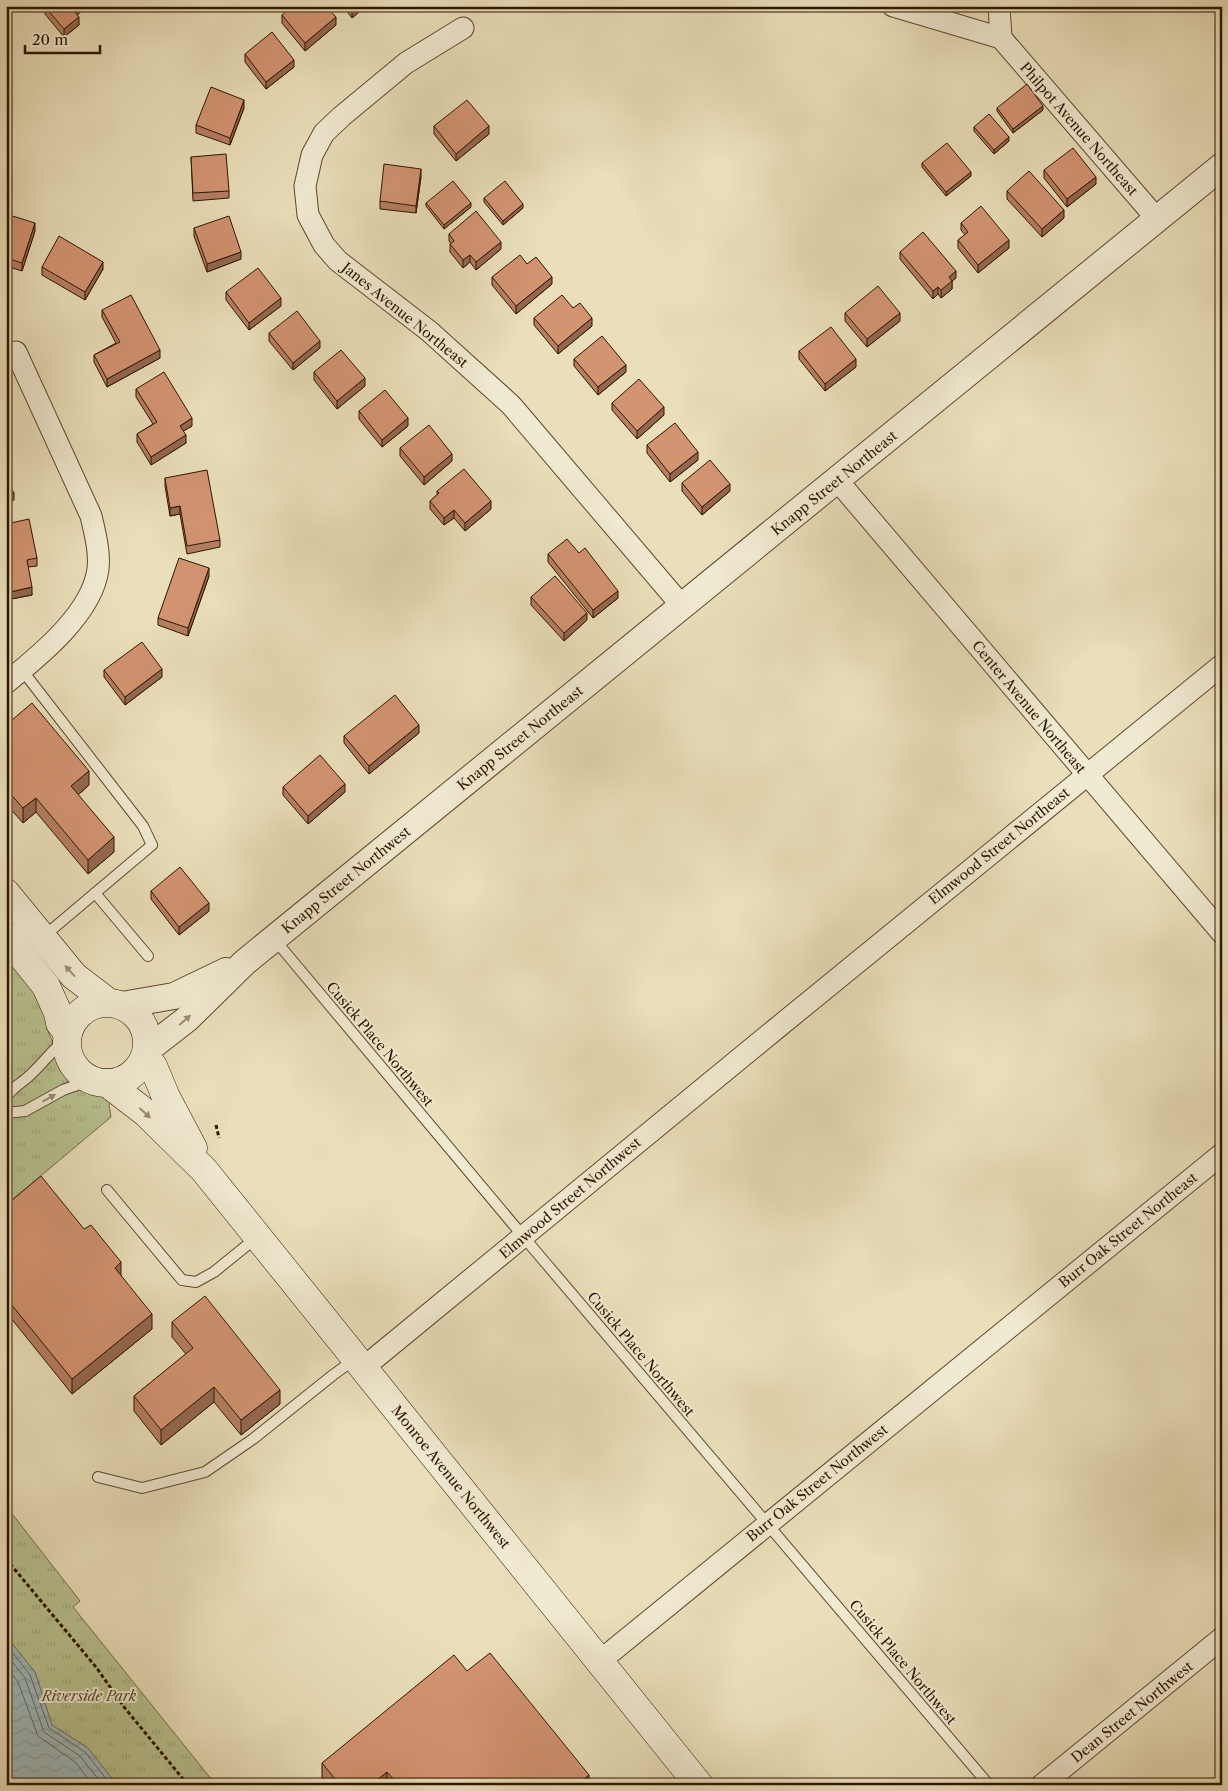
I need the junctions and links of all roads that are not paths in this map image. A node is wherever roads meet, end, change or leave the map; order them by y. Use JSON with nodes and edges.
{"nodes":[{"id":1,"x":893,"y":6,"type":"edge"},
{"id":2,"x":999,"y":6,"type":"edge"},
{"id":3,"x":463,"y":28,"type":"dead end"},
{"id":4,"x":1001,"y":38,"type":"junction"},
{"id":5,"x":1222,"y":166,"type":"edge"},
{"id":6,"x":1157,"y":219,"type":"junction"},
{"id":7,"x":16,"y":352,"type":"dead end"},
{"id":8,"x":837,"y":480,"type":"junction"},
{"id":9,"x":682,"y":606,"type":"junction"},
{"id":10,"x":1222,"y":665,"type":"edge"},
{"id":11,"x":14,"y":677,"type":"edge"},
{"id":12,"x":1086,"y":775,"type":"junction"},
{"id":13,"x":446,"y":799,"type":"joint"},
{"id":14,"x":6,"y":893,"type":"edge"},
{"id":15,"x":95,"y":893,"type":"junction"},
{"id":16,"x":1222,"y":932,"type":"edge"},
{"id":17,"x":42,"y":938,"type":"junction"},
{"id":18,"x":274,"y":938,"type":"junction"},
{"id":19,"x":13,"y":945,"type":"edge"},
{"id":20,"x":148,"y":956,"type":"dead end"},
{"id":21,"x":245,"y":962,"type":"junction"},
{"id":22,"x":115,"y":1003,"type":"junction"},
{"id":23,"x":777,"y":1028,"type":"joint"},
{"id":24,"x":68,"y":1036,"type":"junction"},
{"id":25,"x":146,"y":1054,"type":"junction"},
{"id":26,"x":99,"y":1081,"type":"junction"},
{"id":27,"x":6,"y":1098,"type":"edge"},
{"id":28,"x":6,"y":1113,"type":"edge"},
{"id":29,"x":1222,"y":1154,"type":"edge"},
{"id":30,"x":204,"y":1170,"type":"junction"},
{"id":31,"x":107,"y":1190,"type":"dead end"},
{"id":32,"x":258,"y":1237,"type":"junction"},
{"id":33,"x":524,"y":1237,"type":"junction"},
{"id":34,"x":1034,"y":1306,"type":"joint"},
{"id":35,"x":360,"y":1363,"type":"junction"},
{"id":36,"x":98,"y":1477,"type":"dead end"},
{"id":37,"x":767,"y":1524,"type":"junction"},
{"id":38,"x":1222,"y":1638,"type":"edge"},
{"id":39,"x":600,"y":1661,"type":"junction"},
{"id":40,"x":699,"y":1785,"type":"edge"},
{"id":41,"x":989,"y":1785,"type":"edge"},
{"id":42,"x":1042,"y":1785,"type":"edge"}],
"edges":[{"from":1,"to":4,"type":"street"},
{"from":2,"to":4,"type":"street"},
{"from":3,"to":9,"type":"street","name":"Janes Avenue Northeast"},
{"from":4,"to":6,"type":"street","name":"Philpot Avenue Northeast"},
{"from":5,"to":6,"type":"street","name":"Knapp Street Northeast"},
{"from":6,"to":8,"type":"street","name":"Knapp Street Northeast"},
{"from":7,"to":11,"type":"street"},
{"from":8,"to":9,"type":"street","name":"Knapp Street Northeast"},
{"from":8,"to":12,"type":"street","name":"Center Avenue Northeast"},
{"from":9,"to":13,"type":"street","name":"Knapp Street Northeast"},
{"from":10,"to":12,"type":"street","name":"Elmwood Street Northeast"},
{"from":11,"to":15,"type":"lane"},
{"from":12,"to":16,"type":"street","name":"Center Avenue Northeast"},
{"from":12,"to":23,"type":"street","name":"Elmwood Street Northeast"},
{"from":13,"to":18,"type":"street","name":"Knapp Street Northwest"},
{"from":14,"to":17,"type":"main road"},
{"from":15,"to":17,"type":"lane"},
{"from":15,"to":20,"type":"lane"},
{"from":17,"to":19,"type":"main road"},
{"from":22,"to":17,"type":"main road","one_way":true},
{"from":18,"to":21,"type":"street","name":"Knapp Street Northwest"},
{"from":18,"to":33,"type":"lane","name":"Cusick Place Northwest"},
{"from":19,"to":24,"type":"main road"},
{"from":21,"to":22,"type":"street","name":"Knapp Street Northwest"},
{"from":25,"to":21,"type":"street","name":"Knapp Street Northwest","one_way":true},
{"from":22,"to":24,"type":"main road"},
{"from":22,"to":25,"type":"main road"},
{"from":23,"to":33,"type":"street","name":"Elmwood Street Northwest"},
{"from":24,"to":26,"type":"main road"},
{"from":24,"to":27,"type":"lane"},
{"from":25,"to":26,"type":"main road"},
{"from":25,"to":30,"type":"main road","name":"Monroe Avenue Northwest"},
{"from":28,"to":26,"type":"lane","one_way":true},
{"from":26,"to":30,"type":"main road","name":"Monroe Avenue Northwest","one_way":true},
{"from":29,"to":34,"type":"street","name":"Burr Oak Street Northeast"},
{"from":30,"to":32,"type":"main road","name":"Monroe Avenue Northwest"},
{"from":31,"to":32,"type":"lane"},
{"from":32,"to":35,"type":"main road","name":"Monroe Avenue Northwest"},
{"from":33,"to":35,"type":"street","name":"Elmwood Street Northwest"},
{"from":33,"to":37,"type":"lane","name":"Cusick Place Northwest"},
{"from":34,"to":37,"type":"street","name":"Burr Oak Street Northwest"},
{"from":35,"to":36,"type":"lane"},
{"from":35,"to":39,"type":"main road","name":"Monroe Avenue Northwest"},
{"from":37,"to":39,"type":"street","name":"Burr Oak Street Northwest"},
{"from":37,"to":41,"type":"lane","name":"Cusick Place Northwest"},
{"from":38,"to":42,"type":"street","name":"Dean Street Northwest"},
{"from":39,"to":40,"type":"main road","name":"Monroe Avenue Northwest"}]}
